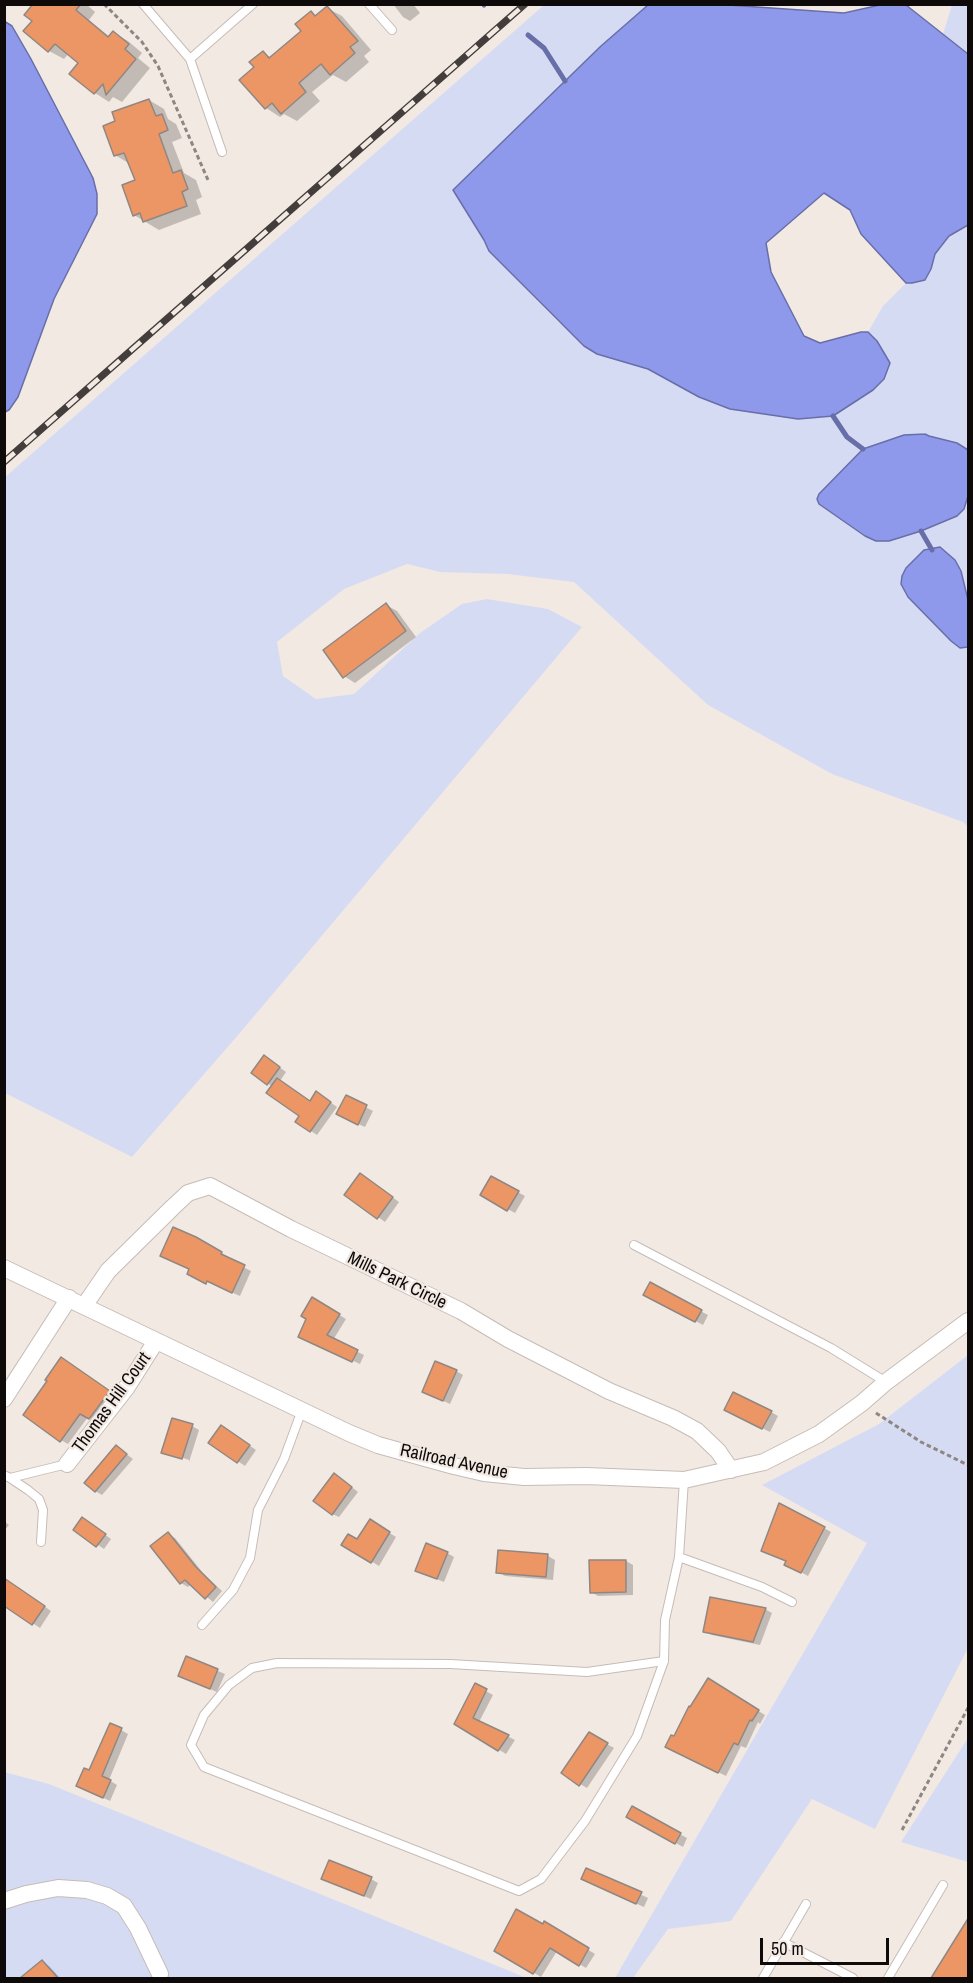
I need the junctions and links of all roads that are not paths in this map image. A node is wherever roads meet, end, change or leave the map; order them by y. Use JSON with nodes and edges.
{"nodes":[{"id":1,"x":143,"y":4,"type":"edge"},
{"id":2,"x":254,"y":4,"type":"edge"},
{"id":3,"x":369,"y":4,"type":"edge"},
{"id":4,"x":392,"y":30,"type":"dead end"},
{"id":5,"x":190,"y":59,"type":"junction"},
{"id":6,"x":222,"y":152,"type":"dead end"},
{"id":7,"x":634,"y":1245,"type":"dead end"},
{"id":8,"x":4,"y":1268,"type":"edge"},
{"id":9,"x":69,"y":1298,"type":"junction"},
{"id":10,"x":84,"y":1306,"type":"junction"},
{"id":11,"x":969,"y":1322,"type":"edge"},
{"id":12,"x":156,"y":1341,"type":"junction"},
{"id":13,"x":886,"y":1382,"type":"junction"},
{"id":14,"x":4,"y":1399,"type":"edge"},
{"id":15,"x":303,"y":1410,"type":"junction"},
{"id":16,"x":67,"y":1464,"type":"joint"},
{"id":17,"x":731,"y":1470,"type":"junction"},
{"id":18,"x":7,"y":1476,"type":"edge"},
{"id":19,"x":684,"y":1480,"type":"junction"},
{"id":20,"x":41,"y":1542,"type":"dead end"},
{"id":21,"x":679,"y":1557,"type":"junction"},
{"id":22,"x":792,"y":1602,"type":"dead end"},
{"id":23,"x":202,"y":1625,"type":"dead end"},
{"id":24,"x":664,"y":1661,"type":"junction"},
{"id":25,"x":943,"y":1885,"type":"dead end"},
{"id":26,"x":4,"y":1901,"type":"edge"},
{"id":27,"x":806,"y":1904,"type":"dead end"},
{"id":28,"x":783,"y":1942,"type":"junction"},
{"id":29,"x":160,"y":1974,"type":"dead end"},
{"id":30,"x":763,"y":1978,"type":"edge"},
{"id":31,"x":853,"y":1978,"type":"edge"},
{"id":32,"x":888,"y":1978,"type":"edge"}],
"edges":[{"from":1,"to":5,"type":"lane"},
{"from":2,"to":5,"type":"lane"},
{"from":3,"to":4,"type":"lane"},
{"from":5,"to":6,"type":"lane"},
{"from":7,"to":13,"type":"lane"},
{"from":8,"to":9,"type":"street","name":"Railroad Avenue"},
{"from":9,"to":10,"type":"street","name":"Railroad Avenue"},
{"from":9,"to":14,"type":"street"},
{"from":10,"to":12,"type":"street","name":"Railroad Avenue"},
{"from":10,"to":17,"type":"street","name":"Mills Park Circle"},
{"from":11,"to":13,"type":"street","name":"Railroad Avenue"},
{"from":12,"to":15,"type":"street","name":"Railroad Avenue"},
{"from":12,"to":16,"type":"street","name":"Thomas Hill Court"},
{"from":13,"to":17,"type":"street","name":"Railroad Avenue"},
{"from":15,"to":19,"type":"street","name":"Railroad Avenue"},
{"from":15,"to":23,"type":"lane"},
{"from":16,"to":18,"type":"lane"},
{"from":17,"to":19,"type":"street","name":"Railroad Avenue"},
{"from":18,"to":20,"type":"lane"},
{"from":19,"to":21,"type":"lane"},
{"from":21,"to":22,"type":"lane"},
{"from":21,"to":24,"type":"lane"},
{"from":24,"to":24,"type":"lane"},
{"from":25,"to":32,"type":"lane"},
{"from":26,"to":29,"type":"street"},
{"from":27,"to":28,"type":"lane"},
{"from":28,"to":30,"type":"lane"},
{"from":28,"to":31,"type":"lane"}]}
